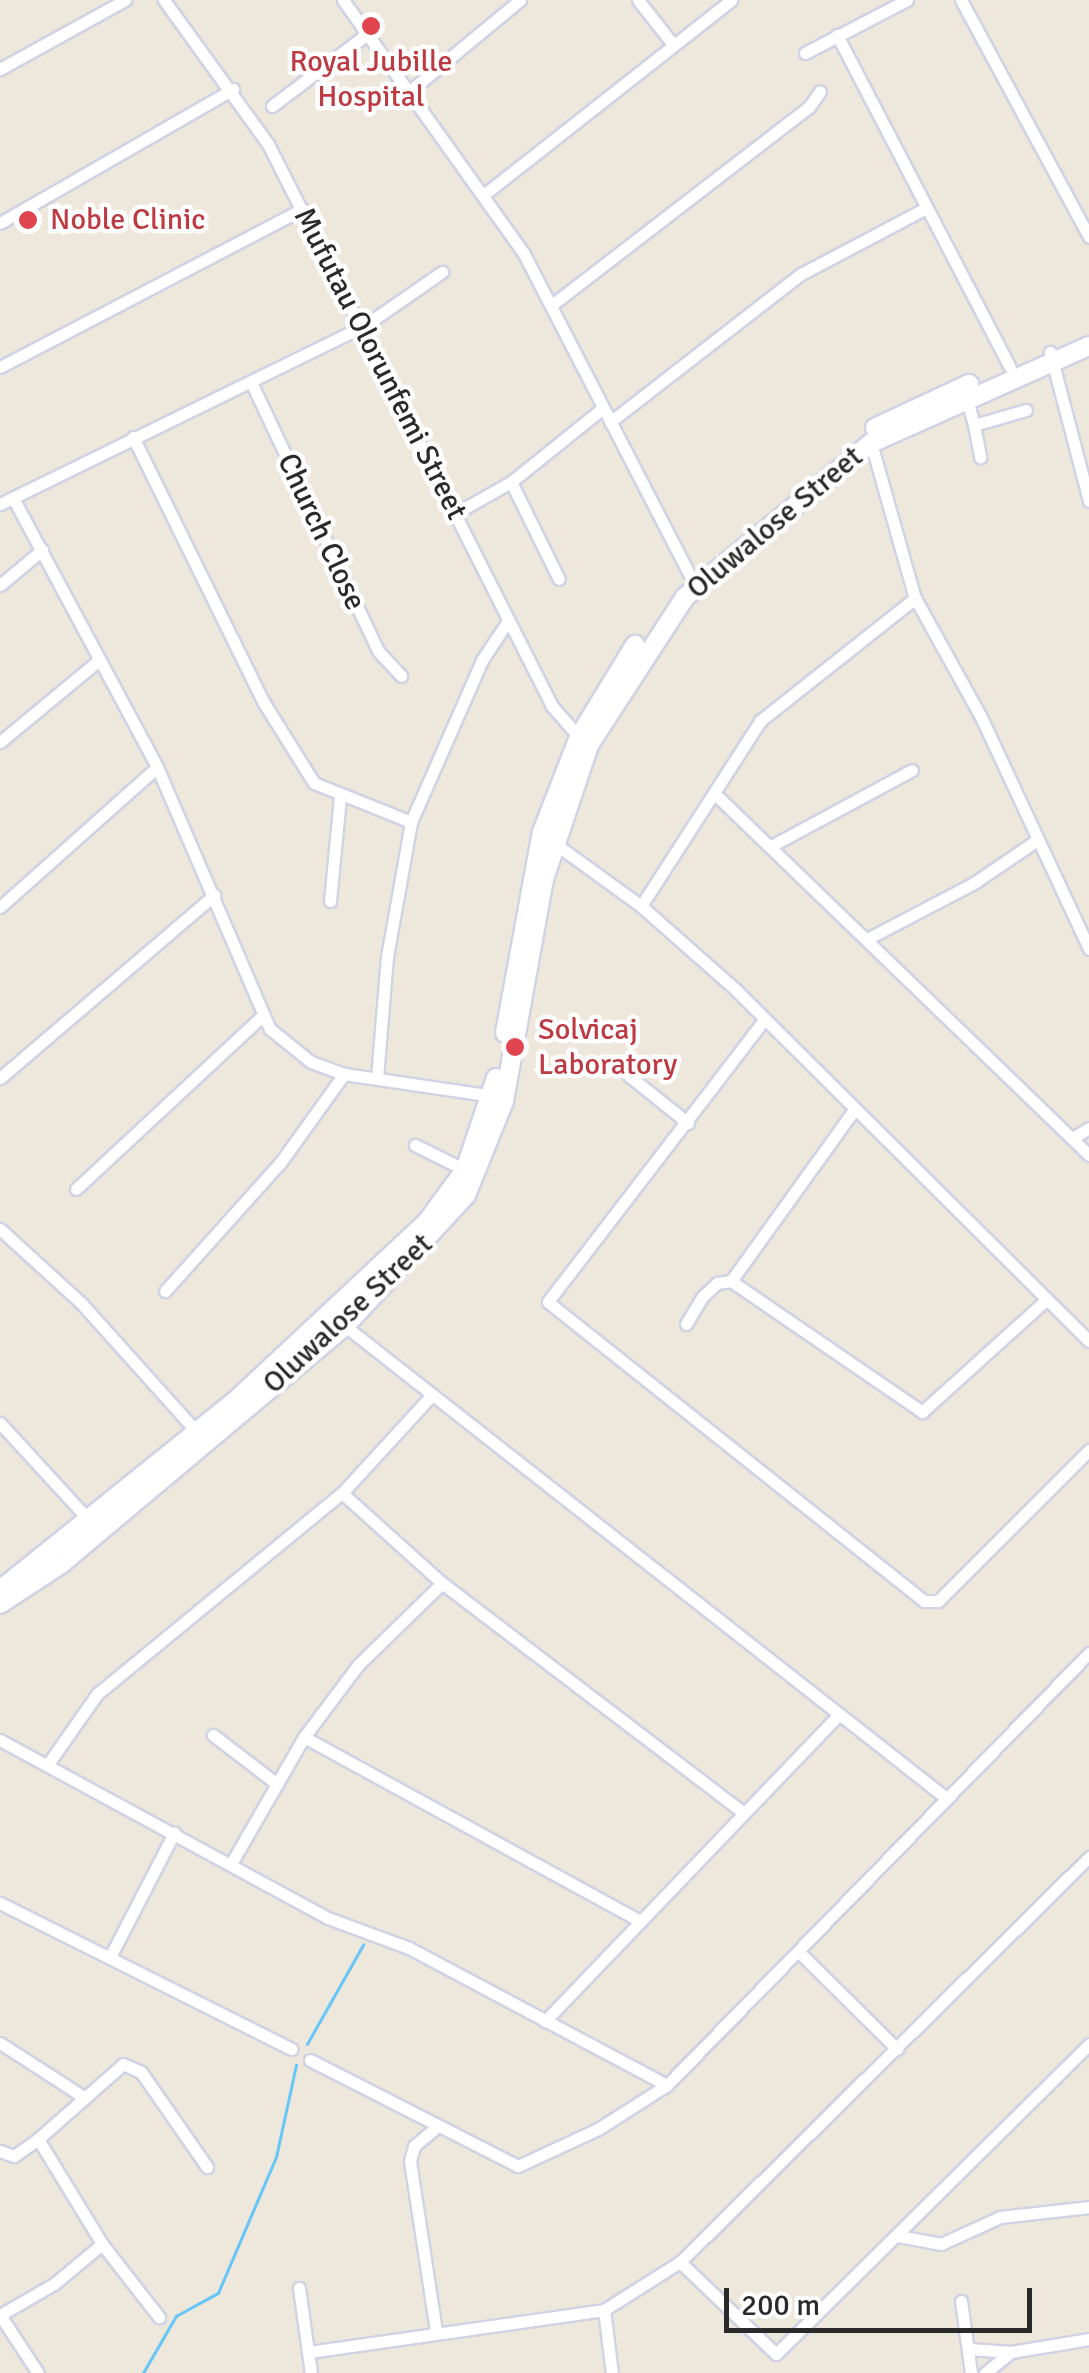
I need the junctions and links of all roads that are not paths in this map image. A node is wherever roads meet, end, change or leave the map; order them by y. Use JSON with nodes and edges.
{"nodes":[{"id":1,"x":126,"y":0,"type":"edge"},
{"id":2,"x":164,"y":0,"type":"edge"},
{"id":3,"x":343,"y":0,"type":"edge"},
{"id":4,"x":520,"y":0,"type":"edge"},
{"id":5,"x":638,"y":0,"type":"edge"},
{"id":6,"x":731,"y":0,"type":"edge"},
{"id":7,"x":906,"y":0,"type":"edge"},
{"id":8,"x":961,"y":0,"type":"edge"},
{"id":9,"x":368,"y":34,"type":"junction"},
{"id":10,"x":837,"y":35,"type":"junction"},
{"id":11,"x":672,"y":43,"type":"junction"},
{"id":12,"x":805,"y":53,"type":"dead end"},
{"id":13,"x":0,"y":69,"type":"edge"},
{"id":14,"x":233,"y":89,"type":"junction"},
{"id":15,"x":410,"y":91,"type":"junction"},
{"id":16,"x":820,"y":91,"type":"dead end"},
{"id":17,"x":272,"y":106,"type":"dead end"},
{"id":18,"x":486,"y":193,"type":"junction"},
{"id":19,"x":926,"y":208,"type":"junction"},
{"id":20,"x":302,"y":209,"type":"junction"},
{"id":21,"x":0,"y":223,"type":"edge"},
{"id":22,"x":1089,"y":238,"type":"edge"},
{"id":23,"x":442,"y":272,"type":"dead end"},
{"id":24,"x":553,"y":304,"type":"junction"},
{"id":25,"x":364,"y":326,"type":"junction"},
{"id":26,"x":1089,"y":332,"type":"edge"},
{"id":27,"x":1089,"y":346,"type":"edge"},
{"id":28,"x":1051,"y":357,"type":"junction"},
{"id":29,"x":0,"y":367,"type":"edge"},
{"id":30,"x":1010,"y":367,"type":"junction"},
{"id":31,"x":251,"y":382,"type":"junction"},
{"id":32,"x":967,"y":398,"type":"junction"},
{"id":33,"x":603,"y":408,"type":"junction"},
{"id":34,"x":1026,"y":410,"type":"dead end"},
{"id":35,"x":610,"y":422,"type":"junction"},
{"id":36,"x":974,"y":425,"type":"junction"},
{"id":37,"x":134,"y":437,"type":"junction"},
{"id":38,"x":871,"y":443,"type":"junction"},
{"id":39,"x":980,"y":457,"type":"dead end"},
{"id":40,"x":511,"y":482,"type":"junction"},
{"id":41,"x":13,"y":498,"type":"junction"},
{"id":42,"x":1089,"y":501,"type":"edge"},
{"id":43,"x":0,"y":504,"type":"edge"},
{"id":44,"x":456,"y":513,"type":"junction"},
{"id":45,"x":42,"y":550,"type":"junction"},
{"id":46,"x":690,"y":574,"type":"junction"},
{"id":47,"x":558,"y":579,"type":"dead end"},
{"id":48,"x":0,"y":585,"type":"edge"},
{"id":49,"x":916,"y":598,"type":"junction"},
{"id":50,"x":508,"y":621,"type":"junction"},
{"id":51,"x":98,"y":661,"type":"junction"},
{"id":52,"x":401,"y":676,"type":"dead end"},
{"id":53,"x":579,"y":737,"type":"junction"},
{"id":54,"x":0,"y":742,"type":"edge"},
{"id":55,"x":158,"y":767,"type":"junction"},
{"id":56,"x":912,"y":770,"type":"dead end"},
{"id":57,"x":714,"y":794,"type":"junction"},
{"id":58,"x":340,"y":798,"type":"junction"},
{"id":59,"x":411,"y":822,"type":"junction"},
{"id":60,"x":1034,"y":842,"type":"junction"},
{"id":61,"x":554,"y":843,"type":"junction"},
{"id":62,"x":772,"y":846,"type":"junction"},
{"id":63,"x":214,"y":894,"type":"junction"},
{"id":64,"x":330,"y":901,"type":"dead end"},
{"id":65,"x":641,"y":906,"type":"junction"},
{"id":66,"x":0,"y":908,"type":"edge"},
{"id":67,"x":867,"y":939,"type":"junction"},
{"id":68,"x":1089,"y":949,"type":"edge"},
{"id":69,"x":261,"y":1016,"type":"junction"},
{"id":70,"x":764,"y":1020,"type":"junction"},
{"id":71,"x":344,"y":1074,"type":"junction"},
{"id":72,"x":628,"y":1075,"type":"dead end"},
{"id":73,"x":0,"y":1078,"type":"edge"},
{"id":74,"x":377,"y":1078,"type":"junction"},
{"id":75,"x":492,"y":1096,"type":"junction"},
{"id":76,"x":854,"y":1110,"type":"junction"},
{"id":77,"x":688,"y":1123,"type":"junction"},
{"id":78,"x":1089,"y":1128,"type":"edge"},
{"id":79,"x":1073,"y":1138,"type":"junction"},
{"id":80,"x":415,"y":1145,"type":"dead end"},
{"id":81,"x":1089,"y":1155,"type":"edge"},
{"id":82,"x":465,"y":1170,"type":"junction"},
{"id":83,"x":76,"y":1189,"type":"dead end"},
{"id":84,"x":0,"y":1229,"type":"edge"},
{"id":85,"x":732,"y":1281,"type":"junction"},
{"id":86,"x":166,"y":1291,"type":"dead end"},
{"id":87,"x":1045,"y":1301,"type":"junction"},
{"id":88,"x":686,"y":1324,"type":"dead end"},
{"id":89,"x":345,"y":1326,"type":"junction"},
{"id":90,"x":1089,"y":1342,"type":"edge"},
{"id":91,"x":431,"y":1396,"type":"junction"},
{"id":92,"x":0,"y":1423,"type":"edge"},
{"id":93,"x":197,"y":1432,"type":"junction"},
{"id":94,"x":1089,"y":1450,"type":"edge"},
{"id":95,"x":171,"y":1462,"type":"junction"},
{"id":96,"x":342,"y":1493,"type":"junction"},
{"id":97,"x":89,"y":1520,"type":"junction"},
{"id":98,"x":442,"y":1583,"type":"junction"},
{"id":99,"x":0,"y":1590,"type":"edge"},
{"id":100,"x":0,"y":1604,"type":"edge"},
{"id":101,"x":1089,"y":1653,"type":"edge"},
{"id":102,"x":839,"y":1714,"type":"junction"},
{"id":103,"x":213,"y":1736,"type":"dead end"},
{"id":104,"x":304,"y":1737,"type":"junction"},
{"id":105,"x":0,"y":1740,"type":"edge"},
{"id":106,"x":48,"y":1764,"type":"junction"},
{"id":107,"x":277,"y":1784,"type":"junction"},
{"id":108,"x":946,"y":1798,"type":"junction"},
{"id":109,"x":742,"y":1812,"type":"junction"},
{"id":110,"x":174,"y":1833,"type":"junction"},
{"id":111,"x":1089,"y":1857,"type":"edge"},
{"id":112,"x":232,"y":1862,"type":"junction"},
{"id":113,"x":0,"y":1902,"type":"edge"},
{"id":114,"x":636,"y":1919,"type":"junction"},
{"id":115,"x":801,"y":1954,"type":"junction"},
{"id":116,"x":110,"y":1957,"type":"junction"},
{"id":117,"x":544,"y":2021,"type":"junction"},
{"id":118,"x":0,"y":2043,"type":"edge"},
{"id":119,"x":1089,"y":2044,"type":"edge"},
{"id":120,"x":291,"y":2049,"type":"dead end"},
{"id":121,"x":896,"y":2049,"type":"junction"},
{"id":122,"x":310,"y":2060,"type":"dead end"},
{"id":123,"x":667,"y":2085,"type":"junction"},
{"id":124,"x":82,"y":2096,"type":"junction"},
{"id":125,"x":438,"y":2126,"type":"junction"},
{"id":126,"x":38,"y":2139,"type":"junction"},
{"id":127,"x":0,"y":2151,"type":"edge"},
{"id":128,"x":207,"y":2167,"type":"dead end"},
{"id":129,"x":1089,"y":2207,"type":"edge"},
{"id":130,"x":898,"y":2236,"type":"junction"},
{"id":131,"x":102,"y":2244,"type":"junction"},
{"id":132,"x":680,"y":2262,"type":"junction"},
{"id":133,"x":299,"y":2288,"type":"dead end"},
{"id":134,"x":961,"y":2300,"type":"dead end"},
{"id":135,"x":604,"y":2310,"type":"junction"},
{"id":136,"x":0,"y":2315,"type":"edge"},
{"id":137,"x":159,"y":2317,"type":"dead end"},
{"id":138,"x":436,"y":2331,"type":"junction"},
{"id":139,"x":1089,"y":2339,"type":"edge"},
{"id":140,"x":970,"y":2349,"type":"junction"},
{"id":141,"x":309,"y":2352,"type":"junction"},
{"id":142,"x":1011,"y":2352,"type":"junction"},
{"id":143,"x":38,"y":2373,"type":"edge"},
{"id":144,"x":311,"y":2373,"type":"edge"},
{"id":145,"x":612,"y":2373,"type":"edge"},
{"id":146,"x":970,"y":2373,"type":"edge"},
{"id":147,"x":985,"y":2373,"type":"edge"}],
"edges":[{"from":1,"to":13,"type":"street"},
{"from":2,"to":14,"type":"street","name":"Mufutau Olorunfemi Street"},
{"from":3,"to":9,"type":"street"},
{"from":4,"to":15,"type":"street"},
{"from":5,"to":11,"type":"street"},
{"from":6,"to":11,"type":"street"},
{"from":7,"to":10,"type":"street"},
{"from":8,"to":22,"type":"street"},
{"from":9,"to":15,"type":"street"},
{"from":9,"to":17,"type":"street"},
{"from":10,"to":12,"type":"street"},
{"from":10,"to":19,"type":"street"},
{"from":11,"to":18,"type":"street"},
{"from":14,"to":20,"type":"street","name":"Mufutau Olorunfemi Street"},
{"from":14,"to":21,"type":"street"},
{"from":15,"to":18,"type":"street"},
{"from":16,"to":24,"type":"street"},
{"from":18,"to":24,"type":"street"},
{"from":19,"to":30,"type":"street"},
{"from":19,"to":35,"type":"street"},
{"from":20,"to":25,"type":"street","name":"Mufutau Olorunfemi Street"},
{"from":20,"to":29,"type":"street"},
{"from":23,"to":25,"type":"street"},
{"from":24,"to":33,"type":"street"},
{"from":25,"to":31,"type":"street"},
{"from":25,"to":44,"type":"street","name":"Mufutau Olorunfemi Street"},
{"from":26,"to":28,"type":"street","name":"Oluwalose Street"},
{"from":27,"to":28,"type":"street","name":"Oluwalose Street"},
{"from":28,"to":30,"type":"street","name":"Oluwalose Street"},
{"from":28,"to":32,"type":"street","name":"Oluwalose Street"},
{"from":28,"to":42,"type":"street"},
{"from":30,"to":46,"type":"street","name":"Oluwalose Street"},
{"from":31,"to":37,"type":"street"},
{"from":31,"to":52,"type":"street","name":"Church Close"},
{"from":32,"to":36,"type":"street"},
{"from":32,"to":38,"type":"street","name":"Oluwalose Street"},
{"from":33,"to":35,"type":"street"},
{"from":33,"to":40,"type":"street"},
{"from":34,"to":36,"type":"street"},
{"from":35,"to":46,"type":"street"},
{"from":36,"to":39,"type":"street"},
{"from":37,"to":41,"type":"street"},
{"from":37,"to":58,"type":"street"},
{"from":38,"to":49,"type":"street"},
{"from":38,"to":61,"type":"street","name":"Oluwalose Street"},
{"from":40,"to":44,"type":"street"},
{"from":40,"to":47,"type":"street"},
{"from":41,"to":43,"type":"street"},
{"from":41,"to":45,"type":"street"},
{"from":44,"to":50,"type":"street","name":"Mufutau Olorunfemi Street"},
{"from":45,"to":48,"type":"street"},
{"from":45,"to":51,"type":"street"},
{"from":46,"to":53,"type":"street","name":"Oluwalose Street"},
{"from":49,"to":57,"type":"street"},
{"from":49,"to":60,"type":"street"},
{"from":50,"to":53,"type":"street","name":"Mufutau Olorunfemi Street"},
{"from":50,"to":59,"type":"street"},
{"from":51,"to":54,"type":"street"},
{"from":51,"to":55,"type":"street"},
{"from":53,"to":75,"type":"street","name":"Oluwalose Street"},
{"from":55,"to":63,"type":"street"},
{"from":55,"to":66,"type":"street"},
{"from":56,"to":62,"type":"street"},
{"from":57,"to":62,"type":"street"},
{"from":57,"to":65,"type":"street"},
{"from":58,"to":59,"type":"street"},
{"from":58,"to":64,"type":"street"},
{"from":59,"to":74,"type":"street"},
{"from":60,"to":67,"type":"street"},
{"from":60,"to":68,"type":"street"},
{"from":61,"to":65,"type":"street"},
{"from":61,"to":89,"type":"street","name":"Oluwalose Street"},
{"from":62,"to":67,"type":"street"},
{"from":63,"to":69,"type":"street"},
{"from":63,"to":73,"type":"street"},
{"from":65,"to":70,"type":"street"},
{"from":67,"to":79,"type":"street"},
{"from":69,"to":71,"type":"street"},
{"from":69,"to":83,"type":"street"},
{"from":70,"to":76,"type":"street"},
{"from":70,"to":77,"type":"street"},
{"from":71,"to":74,"type":"street"},
{"from":71,"to":86,"type":"street"},
{"from":72,"to":77,"type":"street"},
{"from":74,"to":75,"type":"street"},
{"from":75,"to":82,"type":"street","name":"Oluwalose Street"},
{"from":76,"to":85,"type":"street"},
{"from":76,"to":87,"type":"street"},
{"from":77,"to":94,"type":"street"},
{"from":78,"to":79,"type":"street"},
{"from":79,"to":81,"type":"street"},
{"from":80,"to":82,"type":"street"},
{"from":82,"to":93,"type":"street","name":"Oluwalose Street"},
{"from":84,"to":93,"type":"street"},
{"from":85,"to":87,"type":"street"},
{"from":85,"to":88,"type":"street"},
{"from":87,"to":90,"type":"street"},
{"from":89,"to":91,"type":"street"},
{"from":89,"to":95,"type":"street","name":"Oluwalose Street"},
{"from":91,"to":96,"type":"street"},
{"from":91,"to":102,"type":"street"},
{"from":92,"to":97,"type":"street"},
{"from":93,"to":95,"type":"street","name":"Oluwalose Street"},
{"from":95,"to":97,"type":"street","name":"Oluwalose Street"},
{"from":95,"to":100,"type":"street","name":"Oluwalose Street"},
{"from":96,"to":98,"type":"street"},
{"from":96,"to":106,"type":"street"},
{"from":97,"to":99,"type":"street","name":"Oluwalose Street"},
{"from":98,"to":104,"type":"street"},
{"from":98,"to":109,"type":"street"},
{"from":101,"to":108,"type":"street"},
{"from":102,"to":108,"type":"street"},
{"from":102,"to":109,"type":"street"},
{"from":103,"to":107,"type":"street"},
{"from":104,"to":107,"type":"street"},
{"from":104,"to":114,"type":"street"},
{"from":105,"to":106,"type":"street"},
{"from":106,"to":110,"type":"street"},
{"from":107,"to":112,"type":"street"},
{"from":108,"to":115,"type":"street"},
{"from":109,"to":114,"type":"street"},
{"from":110,"to":112,"type":"street"},
{"from":110,"to":116,"type":"street"},
{"from":111,"to":121,"type":"street"},
{"from":112,"to":117,"type":"street"},
{"from":113,"to":116,"type":"street"},
{"from":114,"to":117,"type":"street"},
{"from":115,"to":121,"type":"street"},
{"from":115,"to":123,"type":"street"},
{"from":116,"to":120,"type":"street"},
{"from":117,"to":123,"type":"street"},
{"from":118,"to":124,"type":"street"},
{"from":119,"to":130,"type":"street"},
{"from":121,"to":132,"type":"street"},
{"from":122,"to":125,"type":"street"},
{"from":123,"to":125,"type":"street"},
{"from":124,"to":126,"type":"street"},
{"from":124,"to":128,"type":"street"},
{"from":125,"to":138,"type":"street"},
{"from":126,"to":127,"type":"street"},
{"from":126,"to":131,"type":"street"},
{"from":129,"to":130,"type":"street"},
{"from":130,"to":132,"type":"street"},
{"from":131,"to":136,"type":"street"},
{"from":131,"to":137,"type":"street"},
{"from":132,"to":135,"type":"street"},
{"from":133,"to":141,"type":"street"},
{"from":134,"to":140,"type":"street"},
{"from":135,"to":138,"type":"street"},
{"from":135,"to":145,"type":"street"},
{"from":136,"to":143,"type":"street"},
{"from":138,"to":141,"type":"street"},
{"from":139,"to":142,"type":"street"},
{"from":140,"to":142,"type":"street"},
{"from":140,"to":146,"type":"street"},
{"from":141,"to":144,"type":"street"},
{"from":142,"to":147,"type":"street"}]}
